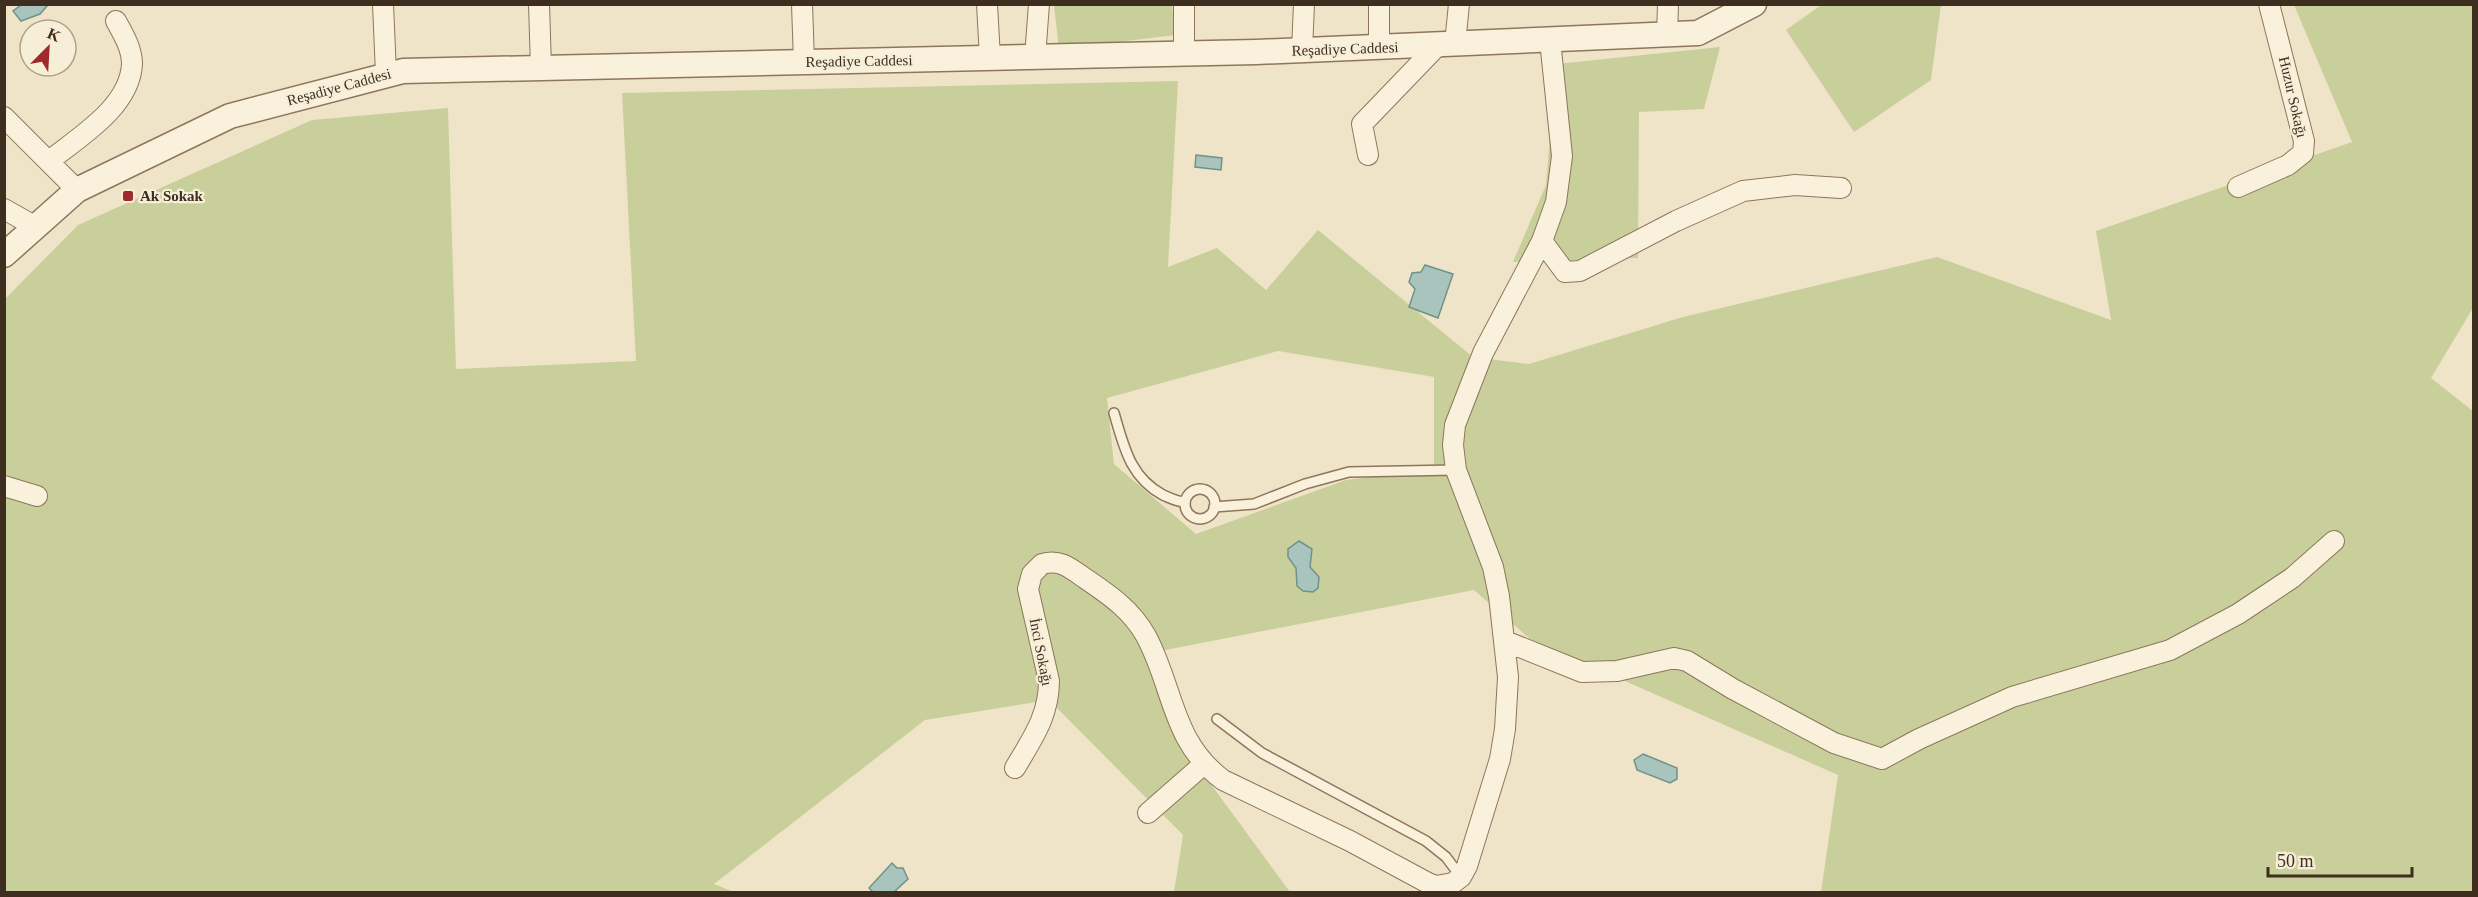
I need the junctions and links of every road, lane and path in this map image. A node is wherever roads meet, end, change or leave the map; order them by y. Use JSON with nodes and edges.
{"nodes":[{"id":1,"x":383,"y":4,"type":"edge"},
{"id":2,"x":539,"y":4,"type":"edge"},
{"id":3,"x":802,"y":4,"type":"edge"},
{"id":4,"x":987,"y":4,"type":"edge"},
{"id":5,"x":1039,"y":4,"type":"edge"},
{"id":6,"x":1184,"y":4,"type":"edge"},
{"id":7,"x":1304,"y":4,"type":"edge"},
{"id":8,"x":1379,"y":4,"type":"edge"},
{"id":9,"x":1459,"y":4,"type":"edge"},
{"id":10,"x":1668,"y":4,"type":"edge"},
{"id":11,"x":1754,"y":4,"type":"edge"},
{"id":12,"x":2269,"y":4,"type":"edge"},
{"id":13,"x":116,"y":21,"type":"dead end"},
{"id":14,"x":1667,"y":35,"type":"junction"},
{"id":15,"x":1550,"y":40,"type":"junction"},
{"id":16,"x":1447,"y":44,"type":"junction"},
{"id":17,"x":1379,"y":47,"type":"junction"},
{"id":18,"x":1302,"y":50,"type":"junction"},
{"id":19,"x":1184,"y":54,"type":"junction"},
{"id":20,"x":1035,"y":57,"type":"junction"},
{"id":21,"x":990,"y":58,"type":"junction"},
{"id":22,"x":804,"y":62,"type":"junction"},
{"id":23,"x":541,"y":68,"type":"junction"},
{"id":24,"x":386,"y":74,"type":"junction"},
{"id":25,"x":4,"y":117,"type":"edge"},
{"id":26,"x":1368,"y":155,"type":"dead end"},
{"id":27,"x":49,"y":161,"type":"junction"},
{"id":28,"x":2238,"y":187,"type":"dead end"},
{"id":29,"x":1841,"y":188,"type":"dead end"},
{"id":30,"x":77,"y":190,"type":"junction"},
{"id":31,"x":4,"y":209,"type":"edge"},
{"id":32,"x":36,"y":227,"type":"junction"},
{"id":33,"x":1542,"y":241,"type":"junction"},
{"id":34,"x":4,"y":255,"type":"edge"},
{"id":35,"x":1114,"y":413,"type":"dead end"},
{"id":36,"x":1456,"y":470,"type":"junction"},
{"id":37,"x":4,"y":486,"type":"edge"},
{"id":38,"x":37,"y":496,"type":"dead end"},
{"id":39,"x":1185,"y":502,"type":"junction"},
{"id":40,"x":1214,"y":507,"type":"junction"},
{"id":41,"x":2334,"y":540,"type":"dead end"},
{"id":42,"x":1505,"y":641,"type":"junction"},
{"id":43,"x":1217,"y":719,"type":"dead end"},
{"id":44,"x":1204,"y":764,"type":"junction"},
{"id":45,"x":1015,"y":768,"type":"dead end"},
{"id":46,"x":1148,"y":813,"type":"dead end"},
{"id":47,"x":1457,"y":884,"type":"edge"}],
"edges":[{"from":1,"to":24,"type":"street"},
{"from":2,"to":23,"type":"street"},
{"from":3,"to":22,"type":"street"},
{"from":4,"to":21,"type":"street"},
{"from":5,"to":20,"type":"street"},
{"from":6,"to":19,"type":"street"},
{"from":7,"to":18,"type":"street"},
{"from":8,"to":17,"type":"street"},
{"from":9,"to":16,"type":"street"},
{"from":10,"to":14,"type":"street"},
{"from":11,"to":14,"type":"street","name":"Reşadiye Caddesi"},
{"from":12,"to":28,"type":"street","name":"Huzur Sokağı"},
{"from":13,"to":27,"type":"street"},
{"from":14,"to":15,"type":"street","name":"Reşadiye Caddesi"},
{"from":15,"to":16,"type":"street","name":"Reşadiye Caddesi"},
{"from":15,"to":33,"type":"street"},
{"from":16,"to":17,"type":"street","name":"Reşadiye Caddesi"},
{"from":16,"to":26,"type":"street"},
{"from":17,"to":18,"type":"street","name":"Reşadiye Caddesi"},
{"from":18,"to":19,"type":"street","name":"Reşadiye Caddesi"},
{"from":19,"to":20,"type":"street","name":"Reşadiye Caddesi"},
{"from":20,"to":21,"type":"street","name":"Reşadiye Caddesi"},
{"from":21,"to":22,"type":"street","name":"Reşadiye Caddesi"},
{"from":22,"to":23,"type":"street","name":"Reşadiye Caddesi"},
{"from":23,"to":24,"type":"street","name":"Reşadiye Caddesi"},
{"from":24,"to":30,"type":"street","name":"Reşadiye Caddesi"},
{"from":25,"to":27,"type":"street"},
{"from":27,"to":30,"type":"street"},
{"from":29,"to":33,"type":"street"},
{"from":30,"to":32,"type":"street","name":"Reşadiye Caddesi"},
{"from":31,"to":32,"type":"street"},
{"from":32,"to":34,"type":"street","name":"Reşadiye Caddesi"},
{"from":33,"to":36,"type":"street"},
{"from":35,"to":39,"type":"lane"},
{"from":36,"to":40,"type":"lane"},
{"from":36,"to":42,"type":"street"},
{"from":37,"to":38,"type":"street"},
{"from":39,"to":40,"type":"lane"},
{"from":39,"to":40,"type":"lane"},
{"from":41,"to":42,"type":"street"},
{"from":42,"to":47,"type":"street"},
{"from":43,"to":47,"type":"lane"},
{"from":44,"to":45,"type":"street","name":"İnci Sokağı"},
{"from":44,"to":46,"type":"street"},
{"from":44,"to":47,"type":"street"}]}
